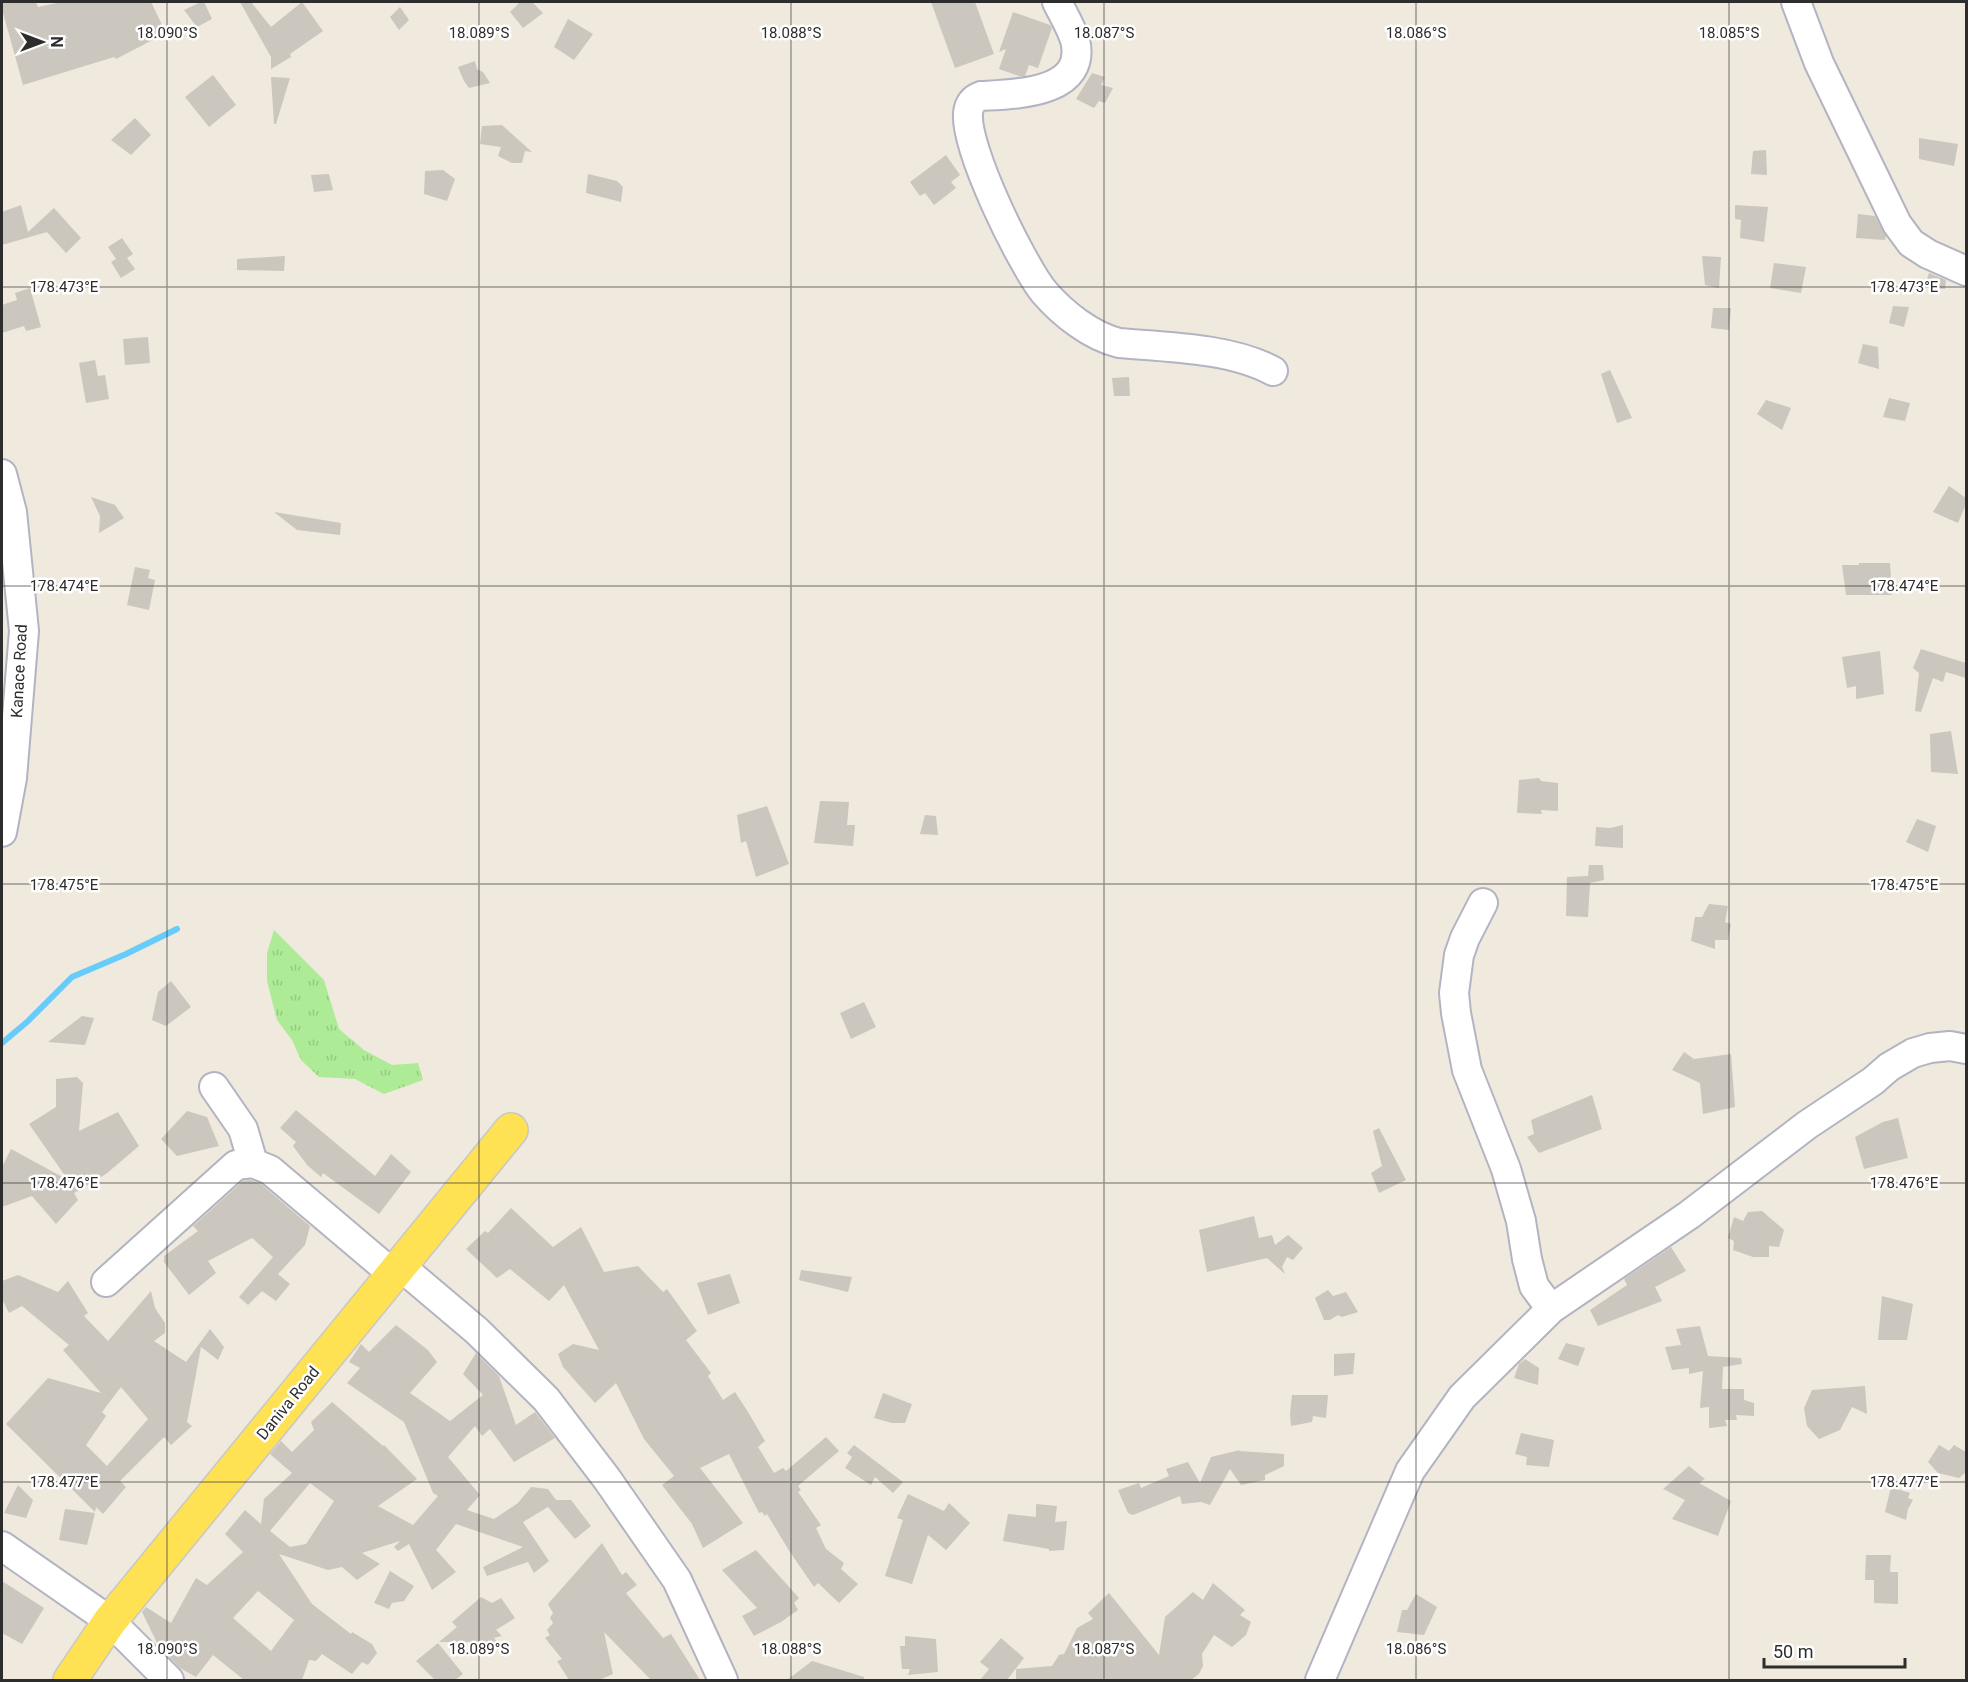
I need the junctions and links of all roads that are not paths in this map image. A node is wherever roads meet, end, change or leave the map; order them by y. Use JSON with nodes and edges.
{"nodes":[{"id":1,"x":1057,"y":2,"type":"edge"},
{"id":2,"x":1796,"y":2,"type":"edge"},
{"id":3,"x":1966,"y":271,"type":"edge"},
{"id":4,"x":1273,"y":371,"type":"dead end"},
{"id":5,"x":2,"y":474,"type":"edge"},
{"id":6,"x":2,"y":832,"type":"edge"},
{"id":7,"x":1483,"y":903,"type":"dead end"},
{"id":8,"x":1966,"y":1049,"type":"edge"},
{"id":9,"x":214,"y":1087,"type":"dead end"},
{"id":10,"x":511,"y":1130,"type":"dead end"},
{"id":11,"x":253,"y":1163,"type":"junction"},
{"id":12,"x":397,"y":1270,"type":"junction"},
{"id":13,"x":106,"y":1282,"type":"dead end"},
{"id":14,"x":1551,"y":1309,"type":"junction"},
{"id":15,"x":2,"y":1546,"type":"edge"},
{"id":16,"x":110,"y":1621,"type":"junction"},
{"id":17,"x":70,"y":1680,"type":"edge"},
{"id":18,"x":170,"y":1680,"type":"edge"},
{"id":19,"x":723,"y":1680,"type":"edge"},
{"id":20,"x":1320,"y":1680,"type":"edge"}],
"edges":[{"from":1,"to":4,"type":"street"},
{"from":2,"to":3,"type":"street"},
{"from":5,"to":6,"type":"street","name":"Kanace Road"},
{"from":7,"to":14,"type":"street"},
{"from":8,"to":14,"type":"street"},
{"from":9,"to":11,"type":"street"},
{"from":10,"to":12,"type":"main road","name":"Daniva Road"},
{"from":11,"to":12,"type":"street"},
{"from":11,"to":13,"type":"street"},
{"from":12,"to":16,"type":"main road","name":"Daniva Road"},
{"from":12,"to":19,"type":"street"},
{"from":14,"to":20,"type":"street"},
{"from":15,"to":16,"type":"street"},
{"from":16,"to":17,"type":"main road","name":"Daniva Road"},
{"from":16,"to":18,"type":"street"}]}
